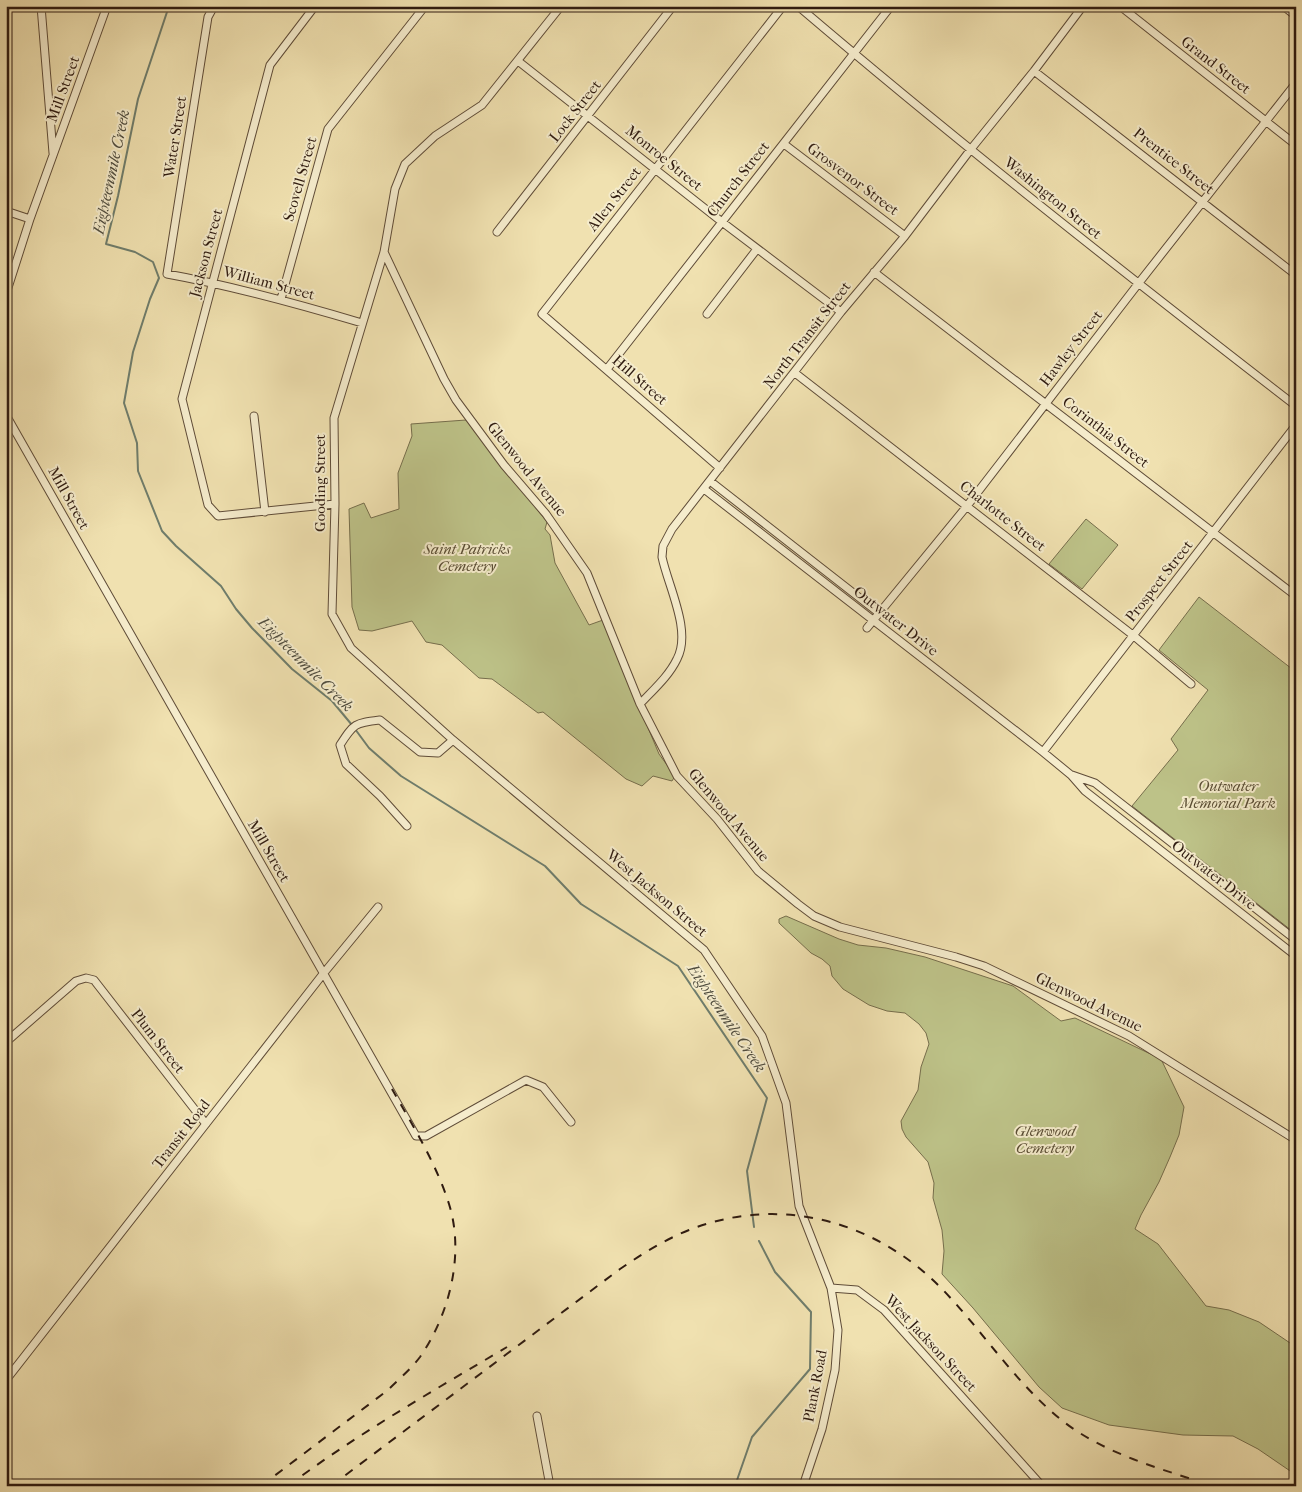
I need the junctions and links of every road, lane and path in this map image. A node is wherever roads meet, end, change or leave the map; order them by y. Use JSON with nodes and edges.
{"nodes":[{"id":1,"x":41,"y":6,"type":"edge"},
{"id":2,"x":107,"y":6,"type":"edge"},
{"id":3,"x":214,"y":6,"type":"edge"},
{"id":4,"x":315,"y":6,"type":"edge"},
{"id":5,"x":425,"y":6,"type":"edge"},
{"id":6,"x":561,"y":6,"type":"edge"},
{"id":7,"x":673,"y":6,"type":"edge"},
{"id":8,"x":783,"y":6,"type":"edge"},
{"id":9,"x":798,"y":6,"type":"edge"},
{"id":10,"x":891,"y":6,"type":"edge"},
{"id":11,"x":1082,"y":6,"type":"edge"},
{"id":12,"x":1120,"y":6,"type":"edge"},
{"id":13,"x":1283,"y":6,"type":"edge"},
{"id":14,"x":1296,"y":16,"type":"edge"},
{"id":15,"x":853,"y":54,"type":"junction"},
{"id":16,"x":518,"y":61,"type":"junction"},
{"id":17,"x":1034,"y":71,"type":"junction"},
{"id":18,"x":1296,"y":83,"type":"edge"},
{"id":19,"x":589,"y":116,"type":"junction"},
{"id":20,"x":1266,"y":122,"type":"junction"},
{"id":21,"x":784,"y":144,"type":"junction"},
{"id":22,"x":1296,"y":145,"type":"edge"},
{"id":23,"x":971,"y":149,"type":"junction"},
{"id":24,"x":54,"y":156,"type":"junction"},
{"id":25,"x":655,"y":169,"type":"junction"},
{"id":26,"x":1204,"y":202,"type":"junction"},
{"id":27,"x":6,"y":211,"type":"edge"},
{"id":28,"x":30,"y":219,"type":"junction"},
{"id":29,"x":722,"y":222,"type":"junction"},
{"id":30,"x":497,"y":232,"type":"dead end"},
{"id":31,"x":905,"y":236,"type":"junction"},
{"id":32,"x":757,"y":249,"type":"junction"},
{"id":33,"x":384,"y":252,"type":"junction"},
{"id":34,"x":874,"y":272,"type":"junction"},
{"id":35,"x":168,"y":274,"type":"joint"},
{"id":36,"x":1296,"y":275,"type":"edge"},
{"id":37,"x":212,"y":282,"type":"junction"},
{"id":38,"x":1138,"y":284,"type":"junction"},
{"id":39,"x":6,"y":294,"type":"edge"},
{"id":40,"x":281,"y":299,"type":"junction"},
{"id":41,"x":840,"y":312,"type":"junction"},
{"id":42,"x":542,"y":314,"type":"joint"},
{"id":43,"x":707,"y":314,"type":"dead end"},
{"id":44,"x":362,"y":323,"type":"junction"},
{"id":45,"x":607,"y":369,"type":"junction"},
{"id":46,"x":795,"y":373,"type":"junction"},
{"id":47,"x":1046,"y":403,"type":"junction"},
{"id":48,"x":1296,"y":406,"type":"edge"},
{"id":49,"x":6,"y":415,"type":"edge"},
{"id":50,"x":254,"y":416,"type":"dead end"},
{"id":51,"x":1296,"y":425,"type":"edge"},
{"id":52,"x":720,"y":468,"type":"junction"},
{"id":53,"x":710,"y":481,"type":"junction"},
{"id":54,"x":704,"y":489,"type":"junction"},
{"id":55,"x":335,"y":504,"type":"junction"},
{"id":56,"x":967,"y":506,"type":"junction"},
{"id":57,"x":265,"y":512,"type":"junction"},
{"id":58,"x":1213,"y":533,"type":"junction"},
{"id":59,"x":1296,"y":596,"type":"edge"},
{"id":60,"x":879,"y":613,"type":"junction"},
{"id":61,"x":873,"y":621,"type":"junction"},
{"id":62,"x":867,"y":628,"type":"dead end"},
{"id":63,"x":1134,"y":636,"type":"junction"},
{"id":64,"x":1191,"y":684,"type":"dead end"},
{"id":65,"x":640,"y":704,"type":"junction"},
{"id":66,"x":453,"y":740,"type":"junction"},
{"id":67,"x":1043,"y":752,"type":"junction"},
{"id":68,"x":1071,"y":775,"type":"junction"},
{"id":69,"x":722,"y":813,"type":"dead end"},
{"id":70,"x":717,"y":819,"type":"junction"},
{"id":71,"x":407,"y":826,"type":"dead end"},
{"id":72,"x":378,"y":907,"type":"dead end"},
{"id":73,"x":1296,"y":940,"type":"edge"},
{"id":74,"x":1296,"y":956,"type":"edge"},
{"id":75,"x":323,"y":974,"type":"junction"},
{"id":76,"x":6,"y":1042,"type":"edge"},
{"id":77,"x":571,"y":1122,"type":"dead end"},
{"id":78,"x":206,"y":1124,"type":"junction"},
{"id":79,"x":1296,"y":1140,"type":"edge"},
{"id":80,"x":831,"y":1288,"type":"junction"},
{"id":81,"x":6,"y":1380,"type":"edge"},
{"id":82,"x":537,"y":1416,"type":"dead end"},
{"id":83,"x":550,"y":1486,"type":"edge"},
{"id":84,"x":803,"y":1486,"type":"edge"},
{"id":85,"x":1042,"y":1486,"type":"edge"}],
"edges":[{"from":1,"to":24,"type":"street"},
{"from":2,"to":24,"type":"street","name":"Mill Street"},
{"from":3,"to":35,"type":"street","name":"Water Street"},
{"from":4,"to":37,"type":"street","name":"Jackson Street"},
{"from":5,"to":40,"type":"street","name":"Scovell Street"},
{"from":6,"to":16,"type":"street","name":"Gooding Street"},
{"from":7,"to":19,"type":"street","name":"Lock Street"},
{"from":8,"to":25,"type":"street","name":"Allen Street"},
{"from":9,"to":15,"type":"street","name":"Washington Street"},
{"from":10,"to":15,"type":"street","name":"Church Street"},
{"from":11,"to":17,"type":"street","name":"North Transit Street"},
{"from":12,"to":20,"type":"street","name":"Grand Street"},
{"from":13,"to":14,"type":"street"},
{"from":15,"to":21,"type":"street","name":"Church Street"},
{"from":15,"to":23,"type":"street","name":"Washington Street"},
{"from":16,"to":19,"type":"street","name":"Monroe Street"},
{"from":16,"to":33,"type":"street","name":"Gooding Street"},
{"from":17,"to":23,"type":"street","name":"North Transit Street"},
{"from":17,"to":26,"type":"street","name":"Prentice Street"},
{"from":18,"to":20,"type":"street","name":"Hawley Street"},
{"from":19,"to":25,"type":"street","name":"Monroe Street"},
{"from":19,"to":30,"type":"street","name":"Lock Street"},
{"from":20,"to":22,"type":"street","name":"Grand Street"},
{"from":20,"to":26,"type":"street","name":"Hawley Street"},
{"from":21,"to":29,"type":"street","name":"Church Street"},
{"from":21,"to":31,"type":"street","name":"Grosvenor Street"},
{"from":23,"to":31,"type":"street","name":"North Transit Street"},
{"from":23,"to":38,"type":"street","name":"Washington Street"},
{"from":24,"to":28,"type":"street","name":"Mill Street"},
{"from":25,"to":29,"type":"street","name":"Monroe Street"},
{"from":25,"to":42,"type":"street","name":"Allen Street"},
{"from":26,"to":36,"type":"street","name":"Prentice Street"},
{"from":26,"to":38,"type":"street","name":"Hawley Street"},
{"from":27,"to":28,"type":"street"},
{"from":28,"to":39,"type":"street","name":"Mill Street"},
{"from":29,"to":32,"type":"street","name":"Monroe Street"},
{"from":29,"to":45,"type":"street","name":"Church Street"},
{"from":31,"to":34,"type":"street","name":"North Transit Street"},
{"from":32,"to":41,"type":"street","name":"Monroe Street"},
{"from":32,"to":43,"type":"street"},
{"from":33,"to":44,"type":"street","name":"Gooding Street"},
{"from":33,"to":65,"type":"street","name":"Glenwood Avenue"},
{"from":34,"to":41,"type":"street","name":"North Transit Street"},
{"from":34,"to":47,"type":"street","name":"Corinthia Street"},
{"from":35,"to":37,"type":"street","name":"William Street"},
{"from":37,"to":40,"type":"street","name":"William Street"},
{"from":37,"to":57,"type":"street","name":"Jackson Street"},
{"from":38,"to":47,"type":"street","name":"Hawley Street"},
{"from":38,"to":48,"type":"street","name":"Washington Street"},
{"from":40,"to":44,"type":"street","name":"William Street"},
{"from":41,"to":46,"type":"street","name":"North Transit Street"},
{"from":42,"to":45,"type":"street","name":"Hill Street"},
{"from":44,"to":55,"type":"street","name":"Gooding Street"},
{"from":45,"to":52,"type":"street","name":"Hill Street"},
{"from":46,"to":52,"type":"street","name":"North Transit Street"},
{"from":46,"to":56,"type":"street","name":"Charlotte Street"},
{"from":47,"to":56,"type":"street","name":"Hawley Street"},
{"from":47,"to":58,"type":"street","name":"Corinthia Street"},
{"from":49,"to":75,"type":"street","name":"Mill Street"},
{"from":50,"to":57,"type":"street"},
{"from":51,"to":58,"type":"street","name":"Prospect Street"},
{"from":52,"to":53,"type":"street","name":"North Transit Street"},
{"from":53,"to":54,"type":"street","name":"North Transit Street"},
{"from":53,"to":60,"type":"street","name":"Outwater Drive"},
{"from":54,"to":61,"type":"street","name":"Outwater Drive"},
{"from":54,"to":65,"type":"street","name":"North Transit Street"},
{"from":55,"to":57,"type":"street"},
{"from":55,"to":66,"type":"street","name":"Gooding Street"},
{"from":56,"to":60,"type":"street","name":"Hawley Street"},
{"from":56,"to":63,"type":"street","name":"Charlotte Street"},
{"from":58,"to":59,"type":"street","name":"Corinthia Street"},
{"from":58,"to":63,"type":"street","name":"Prospect Street"},
{"from":60,"to":61,"type":"street","name":"Hawley Street"},
{"from":61,"to":62,"type":"street","name":"Hawley Street"},
{"from":61,"to":67,"type":"street","name":"Outwater Drive"},
{"from":63,"to":64,"type":"street","name":"Charlotte Street"},
{"from":63,"to":67,"type":"street","name":"Prospect Street"},
{"from":65,"to":70,"type":"street","name":"Glenwood Avenue"},
{"from":66,"to":71,"type":"street"},
{"from":66,"to":80,"type":"street","name":"West Jackson Street"},
{"from":67,"to":68,"type":"street","name":"Outwater Drive"},
{"from":68,"to":73,"type":"street","name":"Outwater Drive"},
{"from":68,"to":74,"type":"street","name":"Outwater Drive"},
{"from":69,"to":70,"type":"street"},
{"from":70,"to":79,"type":"street","name":"Glenwood Avenue"},
{"from":72,"to":75,"type":"street","name":"Transit Road"},
{"from":75,"to":77,"type":"street","name":"Mill Street"},
{"from":75,"to":78,"type":"street","name":"Transit Road"},
{"from":76,"to":78,"type":"street","name":"Plum Street"},
{"from":78,"to":81,"type":"street","name":"Transit Road"},
{"from":80,"to":84,"type":"street","name":"Plank Road"},
{"from":80,"to":85,"type":"street","name":"West Jackson Street"},
{"from":82,"to":83,"type":"street"}]}
